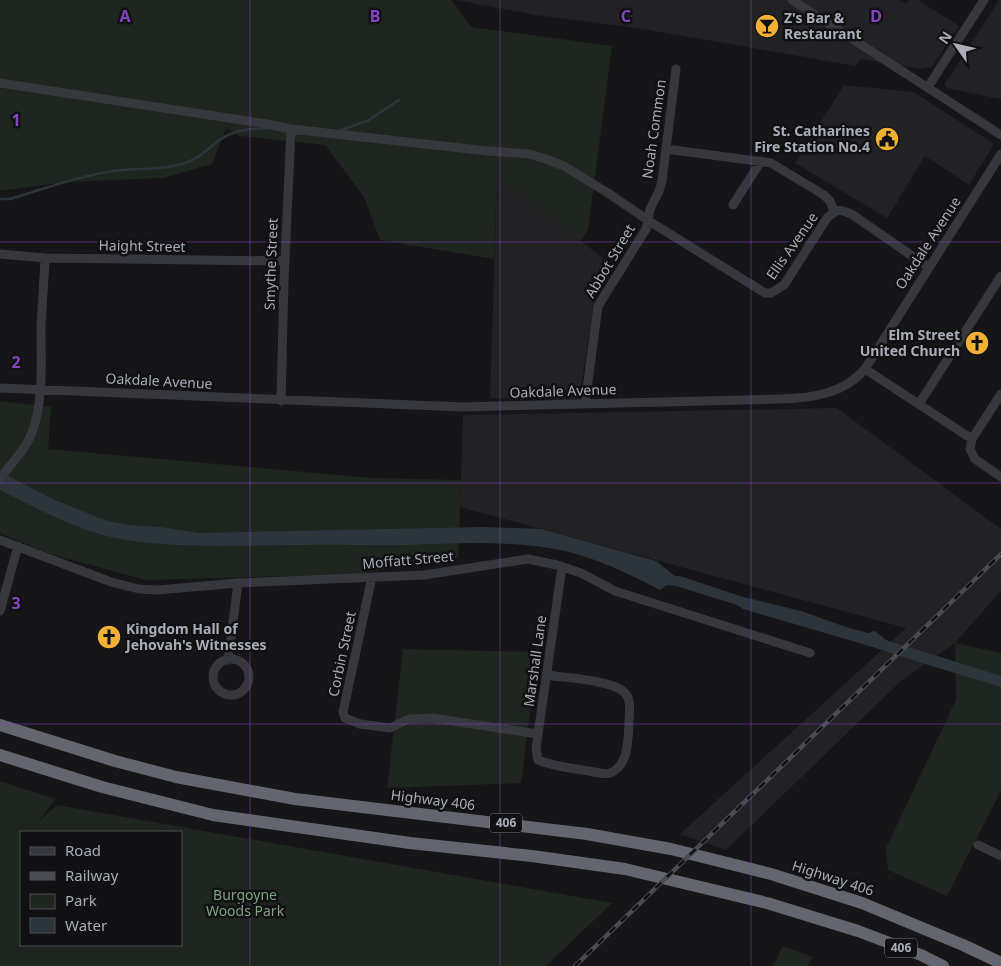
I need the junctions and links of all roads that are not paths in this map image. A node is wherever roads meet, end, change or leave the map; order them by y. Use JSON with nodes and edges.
{"nodes":[{"id":1,"x":792,"y":0,"type":"edge"},
{"id":2,"x":984,"y":0,"type":"edge"},
{"id":3,"x":676,"y":69,"type":"dead end"},
{"id":4,"x":0,"y":83,"type":"edge"},
{"id":5,"x":928,"y":87,"type":"junction"},
{"id":6,"x":291,"y":129,"type":"junction"},
{"id":7,"x":1001,"y":135,"type":"edge"},
{"id":8,"x":666,"y":149,"type":"junction"},
{"id":9,"x":1001,"y":154,"type":"edge"},
{"id":10,"x":761,"y":161,"type":"junction"},
{"id":11,"x":733,"y":204,"type":"dead end"},
{"id":12,"x":834,"y":211,"type":"junction"},
{"id":13,"x":648,"y":221,"type":"junction"},
{"id":14,"x":0,"y":254,"type":"edge"},
{"id":15,"x":46,"y":258,"type":"junction"},
{"id":16,"x":285,"y":261,"type":"junction"},
{"id":17,"x":928,"y":267,"type":"junction"},
{"id":18,"x":1001,"y":276,"type":"edge"},
{"id":19,"x":864,"y":369,"type":"junction"},
{"id":20,"x":0,"y":388,"type":"edge"},
{"id":21,"x":40,"y":390,"type":"junction"},
{"id":22,"x":1001,"y":394,"type":"edge"},
{"id":23,"x":281,"y":401,"type":"junction"},
{"id":24,"x":585,"y":404,"type":"junction"},
{"id":25,"x":919,"y":404,"type":"junction"},
{"id":26,"x":972,"y":439,"type":"junction"},
{"id":27,"x":1001,"y":477,"type":"edge"},
{"id":28,"x":0,"y":479,"type":"edge"},
{"id":29,"x":0,"y":540,"type":"edge"},
{"id":30,"x":18,"y":546,"type":"junction"},
{"id":31,"x":562,"y":567,"type":"junction"},
{"id":32,"x":372,"y":577,"type":"junction"},
{"id":33,"x":238,"y":583,"type":"junction"},
{"id":34,"x":0,"y":611,"type":"edge"},
{"id":35,"x":810,"y":653,"type":"dead end"},
{"id":36,"x":228,"y":660,"type":"junction"},
{"id":37,"x":547,"y":675,"type":"junction"},
{"id":38,"x":0,"y":725,"type":"edge"},
{"id":39,"x":538,"y":734,"type":"junction"},
{"id":40,"x":0,"y":755,"type":"edge"},
{"id":41,"x":978,"y":846,"type":"dead end"},
{"id":42,"x":1001,"y":856,"type":"edge"},
{"id":43,"x":1001,"y":963,"type":"edge"},
{"id":44,"x":943,"y":966,"type":"edge"}],
"edges":[{"from":1,"to":5,"type":"street"},
{"from":2,"to":5,"type":"street"},
{"from":3,"to":8,"type":"street","name":"Noah Common"},
{"from":4,"to":6,"type":"street"},
{"from":5,"to":7,"type":"street"},
{"from":6,"to":13,"type":"street"},
{"from":6,"to":16,"type":"street","name":"Smythe Street"},
{"from":8,"to":10,"type":"street"},
{"from":8,"to":13,"type":"street","name":"Noah Common"},
{"from":9,"to":17,"type":"street","name":"Oakdale Avenue"},
{"from":10,"to":11,"type":"street"},
{"from":10,"to":12,"type":"street"},
{"from":12,"to":13,"type":"street","name":"Ellis Avenue"},
{"from":12,"to":17,"type":"street","name":"Ellis Avenue"},
{"from":13,"to":24,"type":"street","name":"Abbot Street"},
{"from":14,"to":15,"type":"street","name":"Haight Street"},
{"from":15,"to":16,"type":"street","name":"Haight Street"},
{"from":15,"to":21,"type":"street"},
{"from":16,"to":23,"type":"street","name":"Smythe Street"},
{"from":17,"to":19,"type":"street","name":"Oakdale Avenue"},
{"from":18,"to":25,"type":"street"},
{"from":19,"to":24,"type":"street","name":"Oakdale Avenue"},
{"from":19,"to":25,"type":"street"},
{"from":20,"to":21,"type":"street","name":"Oakdale Avenue"},
{"from":21,"to":23,"type":"street","name":"Oakdale Avenue"},
{"from":21,"to":28,"type":"street"},
{"from":22,"to":26,"type":"street"},
{"from":23,"to":24,"type":"street","name":"Oakdale Avenue"},
{"from":25,"to":26,"type":"street"},
{"from":26,"to":27,"type":"street"},
{"from":29,"to":30,"type":"street","name":"Moffatt Street"},
{"from":30,"to":33,"type":"street","name":"Moffatt Street"},
{"from":30,"to":34,"type":"street"},
{"from":31,"to":32,"type":"street","name":"Moffatt Street"},
{"from":31,"to":35,"type":"street","name":"Moffatt Street"},
{"from":31,"to":37,"type":"street","name":"Marshall Lane"},
{"from":32,"to":33,"type":"street","name":"Moffatt Street"},
{"from":32,"to":39,"type":"street","name":"Corbin Street"},
{"from":33,"to":36,"type":"street"},
{"from":36,"to":36,"type":"street"},
{"from":37,"to":39,"type":"street","name":"Marshall Lane"},
{"from":37,"to":39,"type":"street","name":"Marshall Lane"},
{"from":38,"to":43,"type":"highway","name":"Highway 406","number":"406"},
{"from":40,"to":44,"type":"highway","number":"406"},
{"from":41,"to":42,"type":"street"}]}
